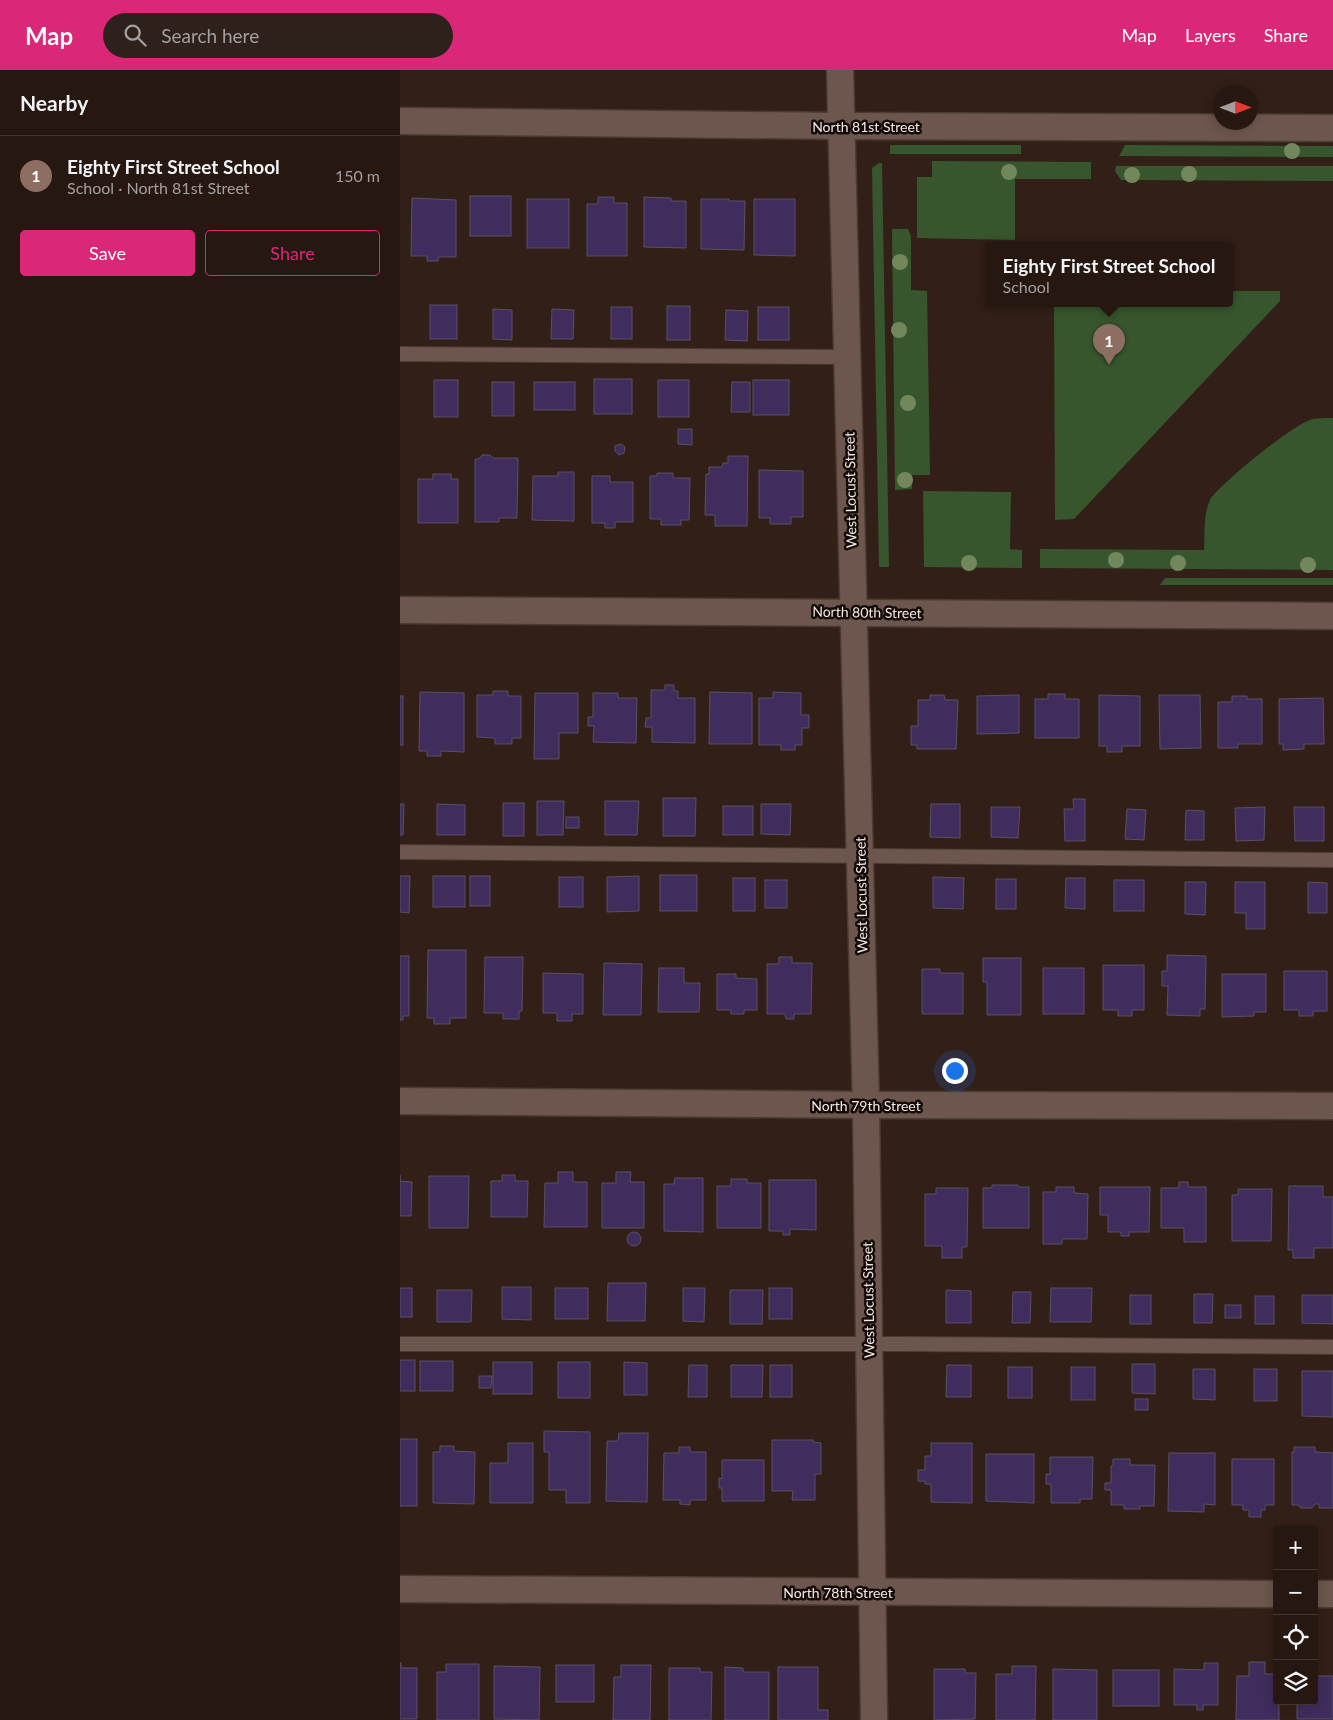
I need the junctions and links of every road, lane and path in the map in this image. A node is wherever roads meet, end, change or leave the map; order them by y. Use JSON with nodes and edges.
{"nodes":[{"id":1,"x":840,"y":70,"type":"edge"},
{"id":2,"x":400,"y":122,"type":"edge"},
{"id":3,"x":841,"y":126,"type":"junction"},
{"id":4,"x":1333,"y":128,"type":"edge"},
{"id":5,"x":400,"y":354,"type":"edge"},
{"id":6,"x":847,"y":357,"type":"junction"},
{"id":7,"x":400,"y":610,"type":"edge"},
{"id":8,"x":854,"y":612,"type":"junction"},
{"id":9,"x":1333,"y":616,"type":"edge"},
{"id":10,"x":400,"y":852,"type":"edge"},
{"id":11,"x":860,"y":857,"type":"junction"},
{"id":12,"x":1333,"y":860,"type":"edge"},
{"id":13,"x":400,"y":1101,"type":"edge"},
{"id":14,"x":866,"y":1105,"type":"junction"},
{"id":15,"x":1333,"y":1106,"type":"edge"},
{"id":16,"x":400,"y":1344,"type":"edge"},
{"id":17,"x":869,"y":1345,"type":"junction"},
{"id":18,"x":1333,"y":1347,"type":"edge"},
{"id":19,"x":400,"y":1589,"type":"edge"},
{"id":20,"x":872,"y":1592,"type":"junction"},
{"id":21,"x":1273,"y":1594,"type":"edge"},
{"id":22,"x":1318,"y":1594,"type":"edge"},
{"id":23,"x":1333,"y":1594,"type":"edge"},
{"id":24,"x":874,"y":1720,"type":"edge"}],
"edges":[{"from":1,"to":3,"type":"street","name":"West Locust Street"},
{"from":2,"to":3,"type":"street","name":"North 81st Street"},
{"from":3,"to":4,"type":"street","name":"North 81st Street"},
{"from":3,"to":6,"type":"street","name":"West Locust Street"},
{"from":5,"to":6,"type":"lane"},
{"from":6,"to":8,"type":"street","name":"West Locust Street"},
{"from":7,"to":8,"type":"street","name":"North 80th Street"},
{"from":8,"to":9,"type":"street","name":"North 80th Street"},
{"from":8,"to":11,"type":"street","name":"West Locust Street"},
{"from":10,"to":11,"type":"lane"},
{"from":11,"to":12,"type":"lane"},
{"from":11,"to":14,"type":"street","name":"West Locust Street"},
{"from":13,"to":14,"type":"street","name":"North 79th Street"},
{"from":14,"to":15,"type":"street","name":"North 79th Street"},
{"from":14,"to":17,"type":"street","name":"West Locust Street"},
{"from":16,"to":17,"type":"lane"},
{"from":17,"to":18,"type":"lane"},
{"from":17,"to":20,"type":"street","name":"West Locust Street"},
{"from":19,"to":20,"type":"street","name":"North 78th Street"},
{"from":20,"to":21,"type":"street","name":"North 78th Street"},
{"from":20,"to":24,"type":"street","name":"West Locust Street"},
{"from":22,"to":23,"type":"street"}]}
